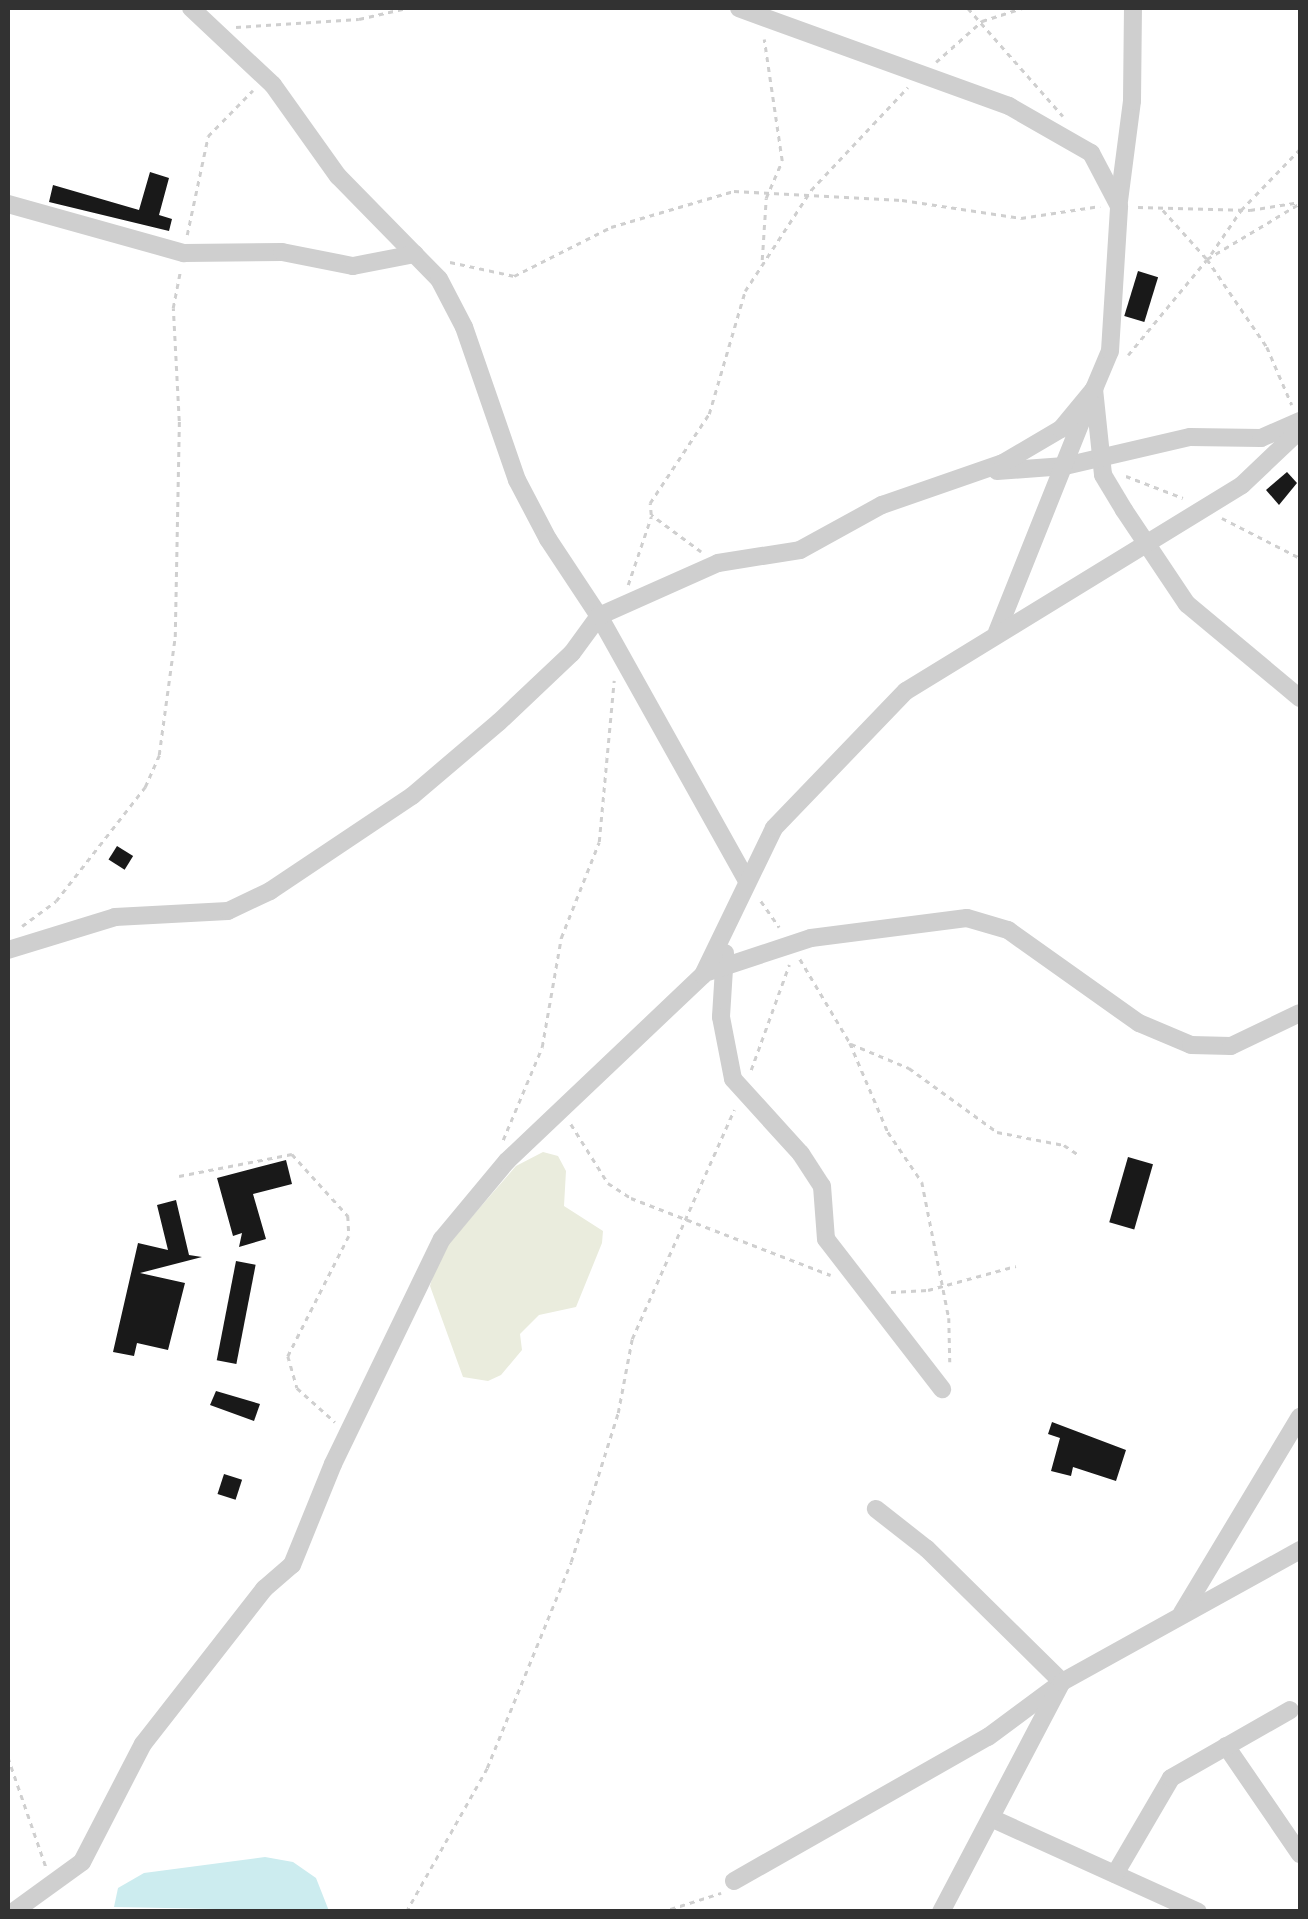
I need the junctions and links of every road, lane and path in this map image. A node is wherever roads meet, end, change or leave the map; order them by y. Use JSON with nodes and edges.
{"nodes":[{"id":1,"x":191,"y":8,"type":"edge"},
{"id":2,"x":407,"y":8,"type":"edge"},
{"id":3,"x":739,"y":8,"type":"edge"},
{"id":4,"x":968,"y":8,"type":"edge"},
{"id":5,"x":1022,"y":8,"type":"edge"},
{"id":6,"x":1134,"y":8,"type":"edge"},
{"id":7,"x":761,"y":16,"type":"junction"},
{"id":8,"x":982,"y":21,"type":"junction"},
{"id":9,"x":216,"y":30,"type":"junction"},
{"id":10,"x":247,"y":60,"type":"junction"},
{"id":11,"x":920,"y":77,"type":"junction"},
{"id":12,"x":1067,"y":121,"type":"dead end"},
{"id":13,"x":1300,"y":149,"type":"edge"},
{"id":14,"x":771,"y":189,"type":"junction"},
{"id":15,"x":807,"y":197,"type":"junction"},
{"id":16,"x":1300,"y":203,"type":"edge"},
{"id":17,"x":8,"y":204,"type":"edge"},
{"id":18,"x":1119,"y":206,"type":"junction"},
{"id":19,"x":1162,"y":208,"type":"junction"},
{"id":20,"x":1240,"y":210,"type":"junction"},
{"id":21,"x":184,"y":253,"type":"junction"},
{"id":22,"x":415,"y":254,"type":"junction"},
{"id":23,"x":1207,"y":259,"type":"junction"},
{"id":24,"x":445,"y":261,"type":"dead end"},
{"id":25,"x":762,"y":264,"type":"junction"},
{"id":26,"x":1126,"y":358,"type":"dead end"},
{"id":27,"x":1094,"y":389,"type":"junction"},
{"id":28,"x":1298,"y":425,"type":"edge"},
{"id":29,"x":1100,"y":460,"type":"junction"},
{"id":30,"x":1064,"y":466,"type":"junction"},
{"id":31,"x":971,"y":472,"type":"junction"},
{"id":32,"x":652,"y":515,"type":"junction"},
{"id":33,"x":1148,"y":545,"type":"junction"},
{"id":34,"x":718,"y":563,"type":"junction"},
{"id":35,"x":621,"y":606,"type":"junction"},
{"id":36,"x":599,"y":616,"type":"junction"},
{"id":37,"x":996,"y":634,"type":"junction"},
{"id":38,"x":614,"y":678,"type":"dead end"},
{"id":39,"x":1300,"y":698,"type":"edge"},
{"id":40,"x":747,"y":881,"type":"junction"},
{"id":41,"x":726,"y":940,"type":"junction"},
{"id":42,"x":11,"y":942,"type":"edge"},
{"id":43,"x":790,"y":944,"type":"junction"},
{"id":44,"x":724,"y":962,"type":"junction"},
{"id":45,"x":704,"y":975,"type":"junction"},
{"id":46,"x":1300,"y":1013,"type":"edge"},
{"id":47,"x":850,"y":1044,"type":"junction"},
{"id":48,"x":742,"y":1092,"type":"junction"},
{"id":49,"x":560,"y":1108,"type":"junction"},
{"id":50,"x":499,"y":1149,"type":"dead end"},
{"id":51,"x":1079,"y":1155,"type":"dead end"},
{"id":52,"x":179,"y":1176,"type":"dead end"},
{"id":53,"x":684,"y":1223,"type":"junction"},
{"id":54,"x":1016,"y":1266,"type":"dead end"},
{"id":55,"x":943,"y":1284,"type":"junction"},
{"id":56,"x":865,"y":1289,"type":"junction"},
{"id":57,"x":950,"y":1362,"type":"dead end"},
{"id":58,"x":942,"y":1389,"type":"dead end"},
{"id":59,"x":1300,"y":1417,"type":"edge"},
{"id":60,"x":350,"y":1428,"type":"junction"},
{"id":61,"x":876,"y":1509,"type":"dead end"},
{"id":62,"x":1300,"y":1550,"type":"edge"},
{"id":63,"x":1181,"y":1615,"type":"junction"},
{"id":64,"x":1062,"y":1682,"type":"junction"},
{"id":65,"x":1290,"y":1710,"type":"dead end"},
{"id":66,"x":1226,"y":1746,"type":"junction"},
{"id":67,"x":8,"y":1757,"type":"edge"},
{"id":68,"x":990,"y":1818,"type":"junction"},
{"id":69,"x":1300,"y":1854,"type":"edge"},
{"id":70,"x":1115,"y":1874,"type":"junction"},
{"id":71,"x":736,"y":1884,"type":"joint"},
{"id":72,"x":51,"y":1888,"type":"junction"},
{"id":73,"x":14,"y":1912,"type":"edge"},
{"id":74,"x":406,"y":1912,"type":"edge"},
{"id":75,"x":660,"y":1912,"type":"edge"},
{"id":76,"x":942,"y":1912,"type":"edge"},
{"id":77,"x":1198,"y":1912,"type":"edge"}],
"edges":[{"from":1,"to":9,"type":"street"},
{"from":2,"to":9,"type":"path"},
{"from":3,"to":7,"type":"street"},
{"from":4,"to":8,"type":"path"},
{"from":5,"to":8,"type":"path"},
{"from":6,"to":18,"type":"street"},
{"from":7,"to":11,"type":"street"},
{"from":7,"to":14,"type":"path"},
{"from":8,"to":11,"type":"path"},
{"from":8,"to":12,"type":"path"},
{"from":9,"to":10,"type":"street"},
{"from":10,"to":21,"type":"path"},
{"from":10,"to":22,"type":"street"},
{"from":11,"to":15,"type":"path"},
{"from":11,"to":18,"type":"street"},
{"from":13,"to":20,"type":"path"},
{"from":14,"to":15,"type":"path"},
{"from":14,"to":24,"type":"path"},
{"from":14,"to":25,"type":"path"},
{"from":15,"to":18,"type":"path"},
{"from":15,"to":25,"type":"path"},
{"from":16,"to":20,"type":"path"},
{"from":16,"to":23,"type":"path"},
{"from":17,"to":21,"type":"street"},
{"from":18,"to":19,"type":"path"},
{"from":18,"to":27,"type":"street"},
{"from":19,"to":20,"type":"path"},
{"from":19,"to":23,"type":"path"},
{"from":20,"to":23,"type":"path"},
{"from":21,"to":22,"type":"street"},
{"from":21,"to":42,"type":"path"},
{"from":22,"to":36,"type":"street"},
{"from":23,"to":26,"type":"path"},
{"from":23,"to":28,"type":"path"},
{"from":25,"to":32,"type":"path"},
{"from":27,"to":29,"type":"street"},
{"from":27,"to":30,"type":"street"},
{"from":27,"to":31,"type":"street"},
{"from":28,"to":29,"type":"street"},
{"from":28,"to":33,"type":"street"},
{"from":29,"to":30,"type":"street"},
{"from":29,"to":33,"type":"street"},
{"from":30,"to":31,"type":"street"},
{"from":30,"to":37,"type":"street"},
{"from":31,"to":34,"type":"street"},
{"from":32,"to":34,"type":"path"},
{"from":32,"to":35,"type":"path"},
{"from":33,"to":37,"type":"street"},
{"from":33,"to":39,"type":"street"},
{"from":34,"to":35,"type":"street"},
{"from":35,"to":36,"type":"street"},
{"from":36,"to":40,"type":"street"},
{"from":36,"to":42,"type":"street"},
{"from":37,"to":40,"type":"street"},
{"from":38,"to":50,"type":"path"},
{"from":40,"to":41,"type":"street"},
{"from":40,"to":43,"type":"path"},
{"from":41,"to":44,"type":"street"},
{"from":41,"to":45,"type":"street"},
{"from":43,"to":44,"type":"street"},
{"from":43,"to":46,"type":"street"},
{"from":43,"to":47,"type":"path"},
{"from":43,"to":48,"type":"path"},
{"from":44,"to":45,"type":"street"},
{"from":44,"to":48,"type":"street"},
{"from":45,"to":49,"type":"street"},
{"from":47,"to":51,"type":"path"},
{"from":47,"to":55,"type":"path"},
{"from":48,"to":53,"type":"path"},
{"from":48,"to":56,"type":"street"},
{"from":49,"to":53,"type":"path"},
{"from":49,"to":60,"type":"street"},
{"from":52,"to":60,"type":"path"},
{"from":53,"to":56,"type":"path"},
{"from":53,"to":74,"type":"path"},
{"from":54,"to":55,"type":"path"},
{"from":55,"to":56,"type":"path"},
{"from":55,"to":57,"type":"path"},
{"from":56,"to":58,"type":"street"},
{"from":59,"to":63,"type":"street"},
{"from":60,"to":72,"type":"street"},
{"from":61,"to":64,"type":"street"},
{"from":62,"to":63,"type":"street"},
{"from":63,"to":64,"type":"street"},
{"from":64,"to":68,"type":"street"},
{"from":64,"to":71,"type":"street"},
{"from":65,"to":66,"type":"street"},
{"from":66,"to":69,"type":"street"},
{"from":66,"to":70,"type":"street"},
{"from":67,"to":72,"type":"path"},
{"from":68,"to":70,"type":"street"},
{"from":68,"to":76,"type":"street"},
{"from":70,"to":77,"type":"street"},
{"from":71,"to":75,"type":"path"},
{"from":72,"to":73,"type":"street"}]}
